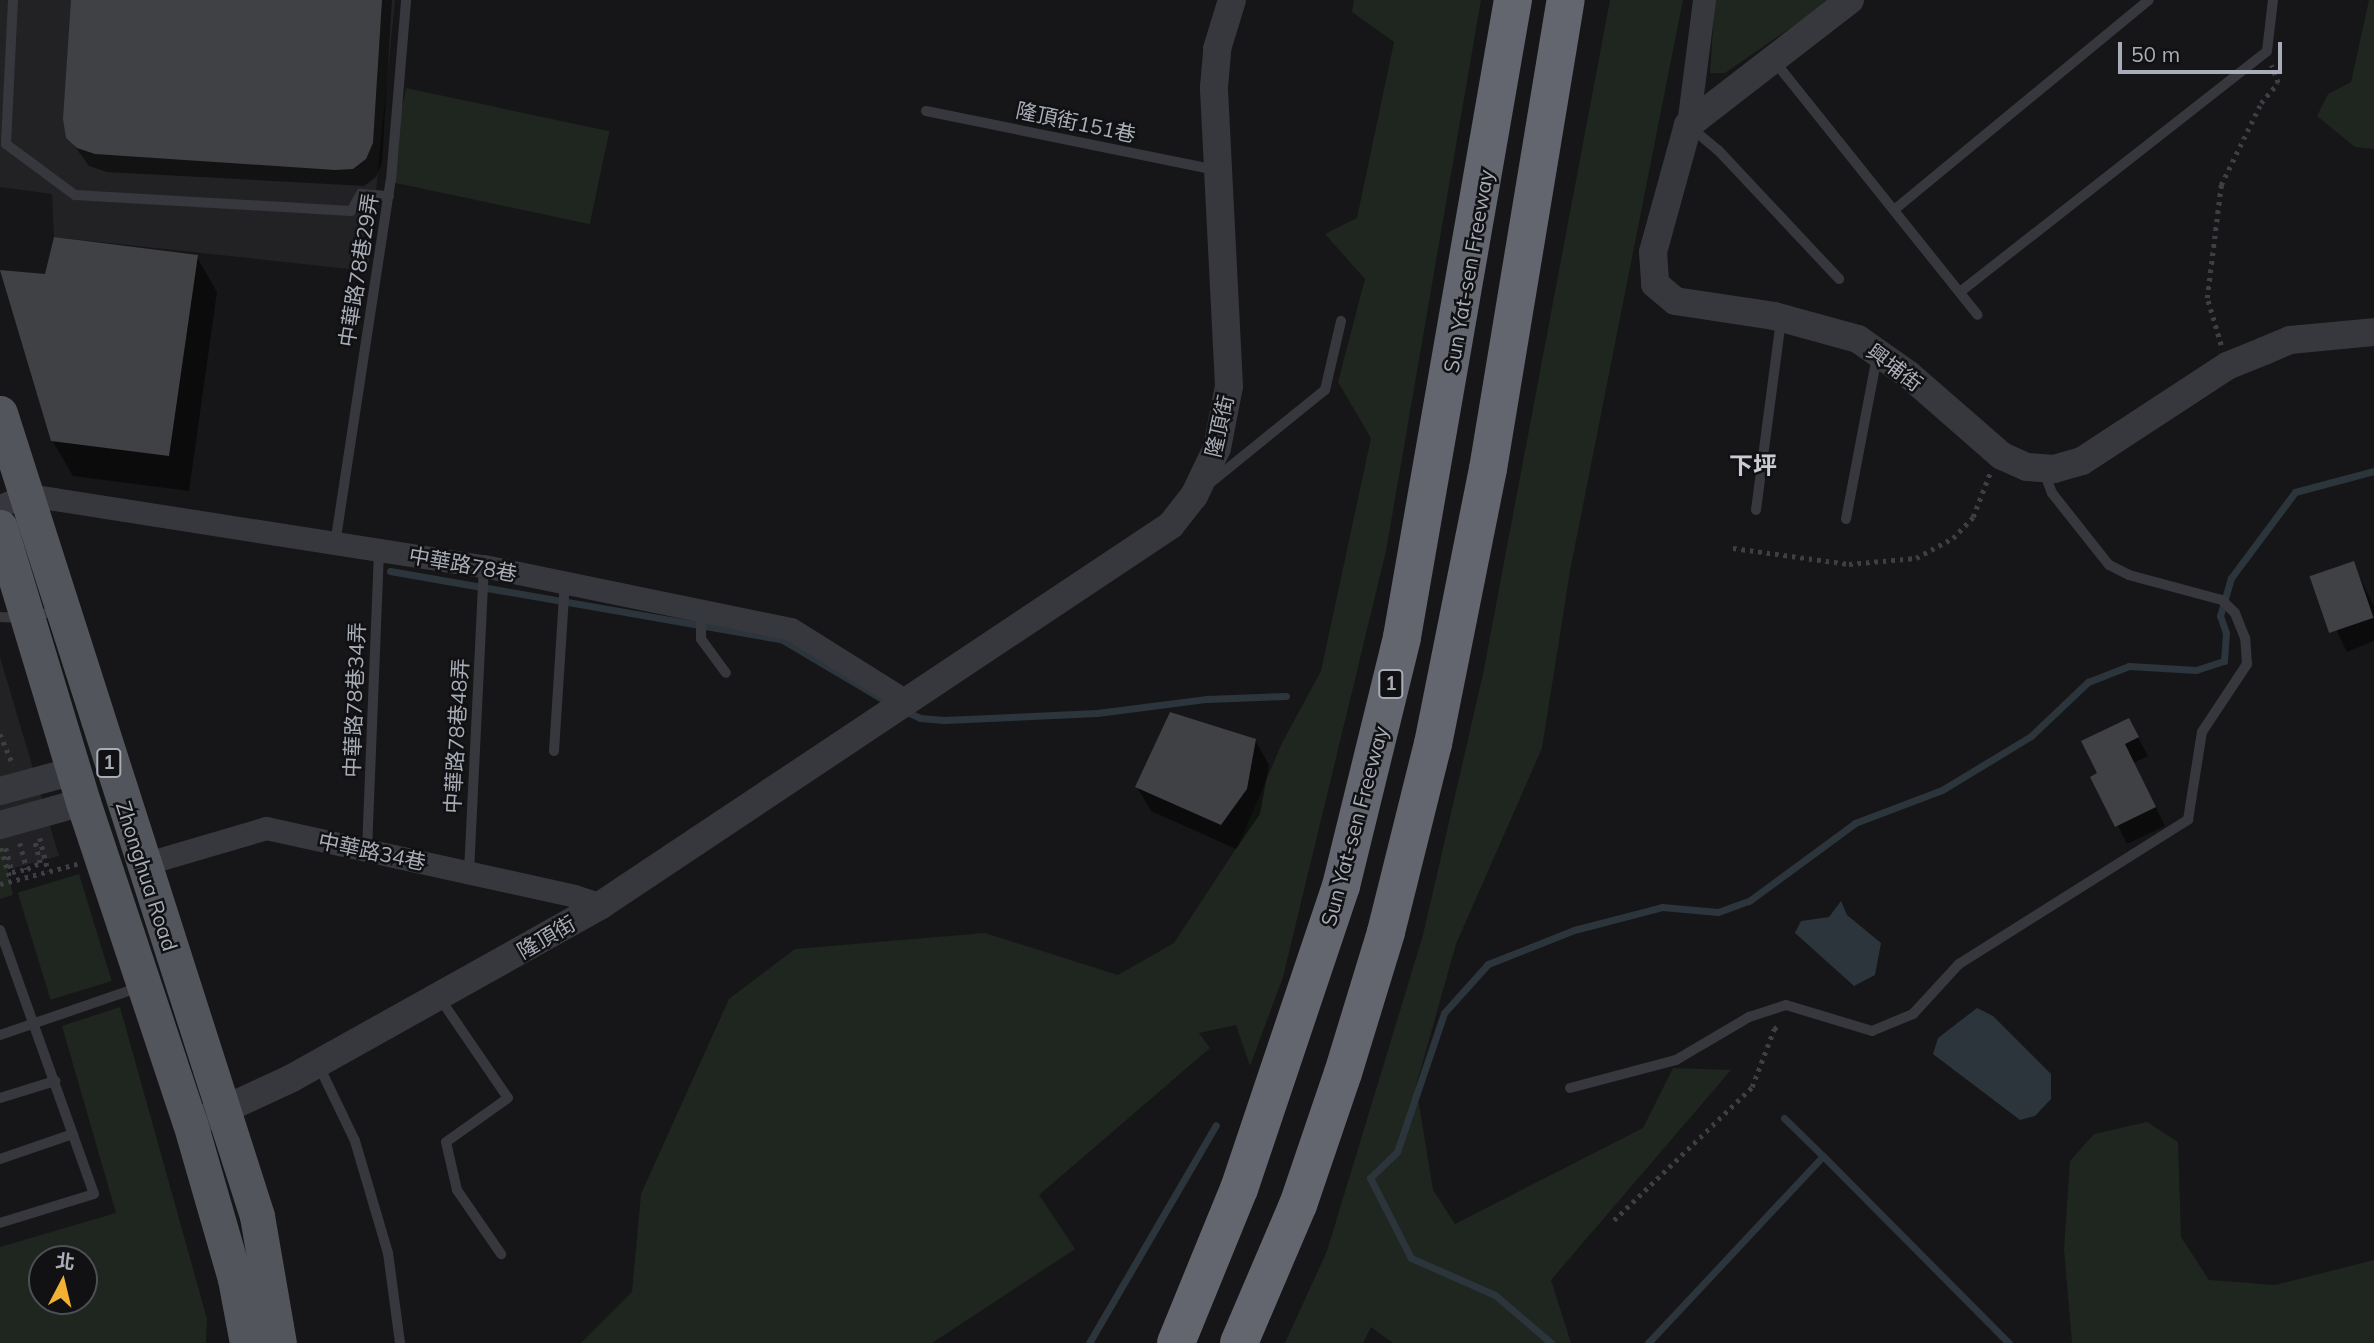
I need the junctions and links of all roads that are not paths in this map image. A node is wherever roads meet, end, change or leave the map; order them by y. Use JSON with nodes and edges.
{"nodes":[{"id":1,"x":13,"y":0,"type":"edge"},
{"id":2,"x":406,"y":0,"type":"edge"},
{"id":3,"x":1232,"y":0,"type":"edge"},
{"id":4,"x":1513,"y":0,"type":"edge"},
{"id":5,"x":1566,"y":0,"type":"edge"},
{"id":6,"x":1704,"y":0,"type":"edge"},
{"id":7,"x":1850,"y":0,"type":"edge"},
{"id":8,"x":2149,"y":0,"type":"edge"},
{"id":9,"x":2273,"y":0,"type":"edge"},
{"id":10,"x":1773,"y":60,"type":"junction"},
{"id":11,"x":926,"y":111,"type":"dead end"},
{"id":12,"x":1688,"y":125,"type":"junction"},
{"id":13,"x":1219,"y":171,"type":"junction"},
{"id":14,"x":389,"y":197,"type":"junction"},
{"id":15,"x":1894,"y":210,"type":"junction"},
{"id":16,"x":1839,"y":279,"type":"dead end"},
{"id":17,"x":1960,"y":292,"type":"junction"},
{"id":18,"x":1978,"y":315,"type":"dead end"},
{"id":19,"x":1782,"y":317,"type":"junction"},
{"id":20,"x":1341,"y":321,"type":"dead end"},
{"id":21,"x":2374,"y":332,"type":"edge"},
{"id":22,"x":1878,"y":352,"type":"junction"},
{"id":23,"x":0,"y":413,"type":"edge"},
{"id":24,"x":2042,"y":468,"type":"junction"},
{"id":25,"x":1194,"y":496,"type":"junction"},
{"id":26,"x":13,"y":500,"type":"edge"},
{"id":27,"x":1756,"y":510,"type":"dead end"},
{"id":28,"x":1846,"y":519,"type":"dead end"},
{"id":29,"x":0,"y":527,"type":"edge"},
{"id":30,"x":335,"y":544,"type":"junction"},
{"id":31,"x":379,"y":551,"type":"junction"},
{"id":32,"x":484,"y":566,"type":"junction"},
{"id":33,"x":565,"y":585,"type":"junction"},
{"id":34,"x":61,"y":609,"type":"junction"},
{"id":35,"x":701,"y":611,"type":"junction"},
{"id":36,"x":14,"y":617,"type":"edge"},
{"id":37,"x":726,"y":673,"type":"dead end"},
{"id":38,"x":906,"y":701,"type":"junction"},
{"id":39,"x":554,"y":751,"type":"dead end"},
{"id":40,"x":8,"y":782,"type":"edge"},
{"id":41,"x":78,"y":786,"type":"junction"},
{"id":42,"x":1,"y":829,"type":"edge"},
{"id":43,"x":367,"y":850,"type":"junction"},
{"id":44,"x":144,"y":864,"type":"junction"},
{"id":45,"x":469,"y":872,"type":"junction"},
{"id":46,"x":601,"y":905,"type":"junction"},
{"id":47,"x":0,"y":930,"type":"edge"},
{"id":48,"x":12,"y":964,"type":"junction"},
{"id":49,"x":0,"y":968,"type":"edge"},
{"id":50,"x":145,"y":986,"type":"junction"},
{"id":51,"x":439,"y":997,"type":"junction"},
{"id":52,"x":34,"y":1024,"type":"junction"},
{"id":53,"x":0,"y":1035,"type":"edge"},
{"id":54,"x":318,"y":1064,"type":"junction"},
{"id":55,"x":55,"y":1081,"type":"junction"},
{"id":56,"x":1570,"y":1087,"type":"dead end"},
{"id":57,"x":0,"y":1098,"type":"edge"},
{"id":58,"x":225,"y":1112,"type":"junction"},
{"id":59,"x":190,"y":1123,"type":"junction"},
{"id":60,"x":73,"y":1134,"type":"junction"},
{"id":61,"x":0,"y":1159,"type":"edge"},
{"id":62,"x":0,"y":1223,"type":"edge"},
{"id":63,"x":501,"y":1254,"type":"dead end"},
{"id":64,"x":247,"y":1343,"type":"edge"},
{"id":65,"x":279,"y":1343,"type":"edge"},
{"id":66,"x":400,"y":1343,"type":"edge"},
{"id":67,"x":1176,"y":1343,"type":"edge"},
{"id":68,"x":1239,"y":1343,"type":"edge"}],
"edges":[{"from":1,"to":14,"type":"lane"},
{"from":2,"to":14,"type":"lane","name":"中華路78巷29弄"},
{"from":3,"to":13,"type":"street","name":"隆頂街"},
{"from":4,"to":67,"type":"highway","name":"Sun Yat-sen Freeway","number":"1"},
{"from":5,"to":68,"type":"highway"},
{"from":6,"to":12,"type":"street","name":"興埔街"},
{"from":7,"to":10,"type":"street"},
{"from":8,"to":15,"type":"lane"},
{"from":9,"to":17,"type":"lane"},
{"from":10,"to":12,"type":"street"},
{"from":10,"to":15,"type":"lane"},
{"from":11,"to":13,"type":"lane","name":"隆頂街151巷"},
{"from":12,"to":16,"type":"lane"},
{"from":12,"to":19,"type":"street","name":"興埔街"},
{"from":13,"to":25,"type":"street","name":"隆頂街"},
{"from":14,"to":30,"type":"lane","name":"中華路78巷29弄"},
{"from":15,"to":17,"type":"lane"},
{"from":17,"to":18,"type":"lane"},
{"from":19,"to":22,"type":"street","name":"興埔街"},
{"from":19,"to":27,"type":"lane"},
{"from":20,"to":25,"type":"lane"},
{"from":21,"to":24,"type":"street","name":"興埔街"},
{"from":22,"to":24,"type":"street","name":"興埔街"},
{"from":22,"to":28,"type":"lane"},
{"from":23,"to":26,"type":"main road","name":"Zhonghua Road","number":"1"},
{"from":24,"to":56,"type":"lane"},
{"from":25,"to":38,"type":"street","name":"隆頂街"},
{"from":26,"to":30,"type":"street","name":"中華路78巷"},
{"from":26,"to":34,"type":"main road","name":"Zhonghua Road","number":"1"},
{"from":29,"to":36,"type":"main road","name":"Zhonghua Road","number":"1"},
{"from":30,"to":31,"type":"street","name":"中華路78巷"},
{"from":31,"to":32,"type":"street","name":"中華路78巷"},
{"from":31,"to":43,"type":"lane","name":"中華路78巷34弄"},
{"from":32,"to":33,"type":"street","name":"中華路78巷"},
{"from":32,"to":45,"type":"lane","name":"中華路78巷48弄"},
{"from":33,"to":35,"type":"street","name":"中華路78巷"},
{"from":33,"to":39,"type":"lane"},
{"from":34,"to":36,"type":"lane"},
{"from":34,"to":44,"type":"main road","name":"Zhonghua Road","number":"1"},
{"from":35,"to":37,"type":"lane"},
{"from":35,"to":38,"type":"street","name":"中華路78巷"},
{"from":36,"to":41,"type":"main road","name":"Zhonghua Road","number":"1"},
{"from":38,"to":46,"type":"street","name":"隆頂街"},
{"from":40,"to":41,"type":"street"},
{"from":41,"to":42,"type":"street"},
{"from":41,"to":50,"type":"main road","name":"Zhonghua Road","number":"1"},
{"from":43,"to":44,"type":"street","name":"中華路34巷"},
{"from":43,"to":45,"type":"street","name":"中華路34巷"},
{"from":44,"to":58,"type":"main road","name":"Zhonghua Road","number":"1"},
{"from":45,"to":46,"type":"street","name":"中華路34巷"},
{"from":46,"to":51,"type":"street","name":"隆頂街"},
{"from":47,"to":48,"type":"lane"},
{"from":48,"to":49,"type":"lane"},
{"from":48,"to":52,"type":"lane"},
{"from":50,"to":52,"type":"lane"},
{"from":50,"to":59,"type":"main road","name":"Zhonghua Road","number":"1"},
{"from":51,"to":54,"type":"street","name":"隆頂街"},
{"from":51,"to":63,"type":"lane"},
{"from":52,"to":53,"type":"lane"},
{"from":52,"to":55,"type":"lane"},
{"from":54,"to":58,"type":"street","name":"隆頂街"},
{"from":54,"to":66,"type":"lane"},
{"from":55,"to":57,"type":"lane"},
{"from":55,"to":60,"type":"lane"},
{"from":58,"to":59,"type":"street","name":"隆頂街"},
{"from":58,"to":65,"type":"main road","name":"Zhonghua Road","number":"1"},
{"from":59,"to":64,"type":"main road","name":"Zhonghua Road","number":"1"},
{"from":60,"to":61,"type":"lane"},
{"from":60,"to":62,"type":"lane"}]}
